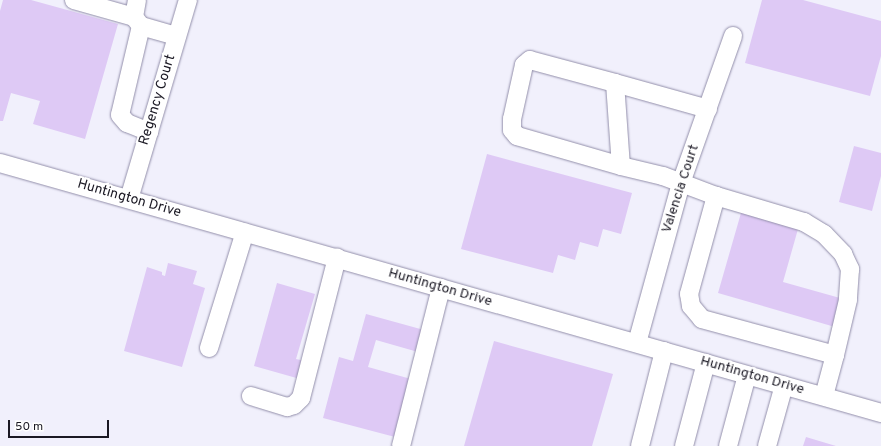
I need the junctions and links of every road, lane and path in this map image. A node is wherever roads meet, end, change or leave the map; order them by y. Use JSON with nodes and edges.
{"nodes":[{"id":1,"x":74,"y":0,"type":"edge"},
{"id":2,"x":188,"y":0,"type":"edge"},
{"id":3,"x":138,"y":14,"type":"edge"},
{"id":4,"x":177,"y":36,"type":"junction"},
{"id":5,"x":733,"y":36,"type":"dead end"},
{"id":6,"x":615,"y":83,"type":"junction"},
{"id":7,"x":708,"y":108,"type":"junction"},
{"id":8,"x":149,"y":132,"type":"junction"},
{"id":9,"x":621,"y":166,"type":"junction"},
{"id":10,"x":1,"y":167,"type":"edge"},
{"id":11,"x":681,"y":183,"type":"junction"},
{"id":12,"x":716,"y":196,"type":"junction"},
{"id":13,"x":129,"y":199,"type":"junction"},
{"id":14,"x":245,"y":232,"type":"junction"},
{"id":15,"x":337,"y":258,"type":"junction"},
{"id":16,"x":441,"y":288,"type":"junction"},
{"id":17,"x":637,"y":343,"type":"junction"},
{"id":18,"x":209,"y":348,"type":"dead end"},
{"id":19,"x":664,"y":351,"type":"junction"},
{"id":20,"x":835,"y":355,"type":"junction"},
{"id":21,"x":706,"y":363,"type":"junction"},
{"id":22,"x":747,"y":375,"type":"junction"},
{"id":23,"x":784,"y":385,"type":"junction"},
{"id":24,"x":251,"y":396,"type":"dead end"},
{"id":25,"x":824,"y":396,"type":"junction"},
{"id":26,"x":881,"y":413,"type":"edge"},
{"id":27,"x":401,"y":446,"type":"edge"},
{"id":28,"x":640,"y":446,"type":"edge"},
{"id":29,"x":684,"y":446,"type":"edge"},
{"id":30,"x":728,"y":446,"type":"edge"},
{"id":31,"x":767,"y":446,"type":"edge"}],
"edges":[{"from":1,"to":3,"type":"street"},
{"from":2,"to":4,"type":"street","name":"Regency Court"},
{"from":3,"to":4,"type":"street"},
{"from":3,"to":8,"type":"street"},
{"from":4,"to":8,"type":"street","name":"Regency Court"},
{"from":5,"to":7,"type":"street","name":"Valencia Court"},
{"from":6,"to":7,"type":"street"},
{"from":6,"to":9,"type":"street"},
{"from":6,"to":9,"type":"street"},
{"from":7,"to":11,"type":"street","name":"Valencia Court"},
{"from":8,"to":13,"type":"street","name":"Regency Court"},
{"from":9,"to":11,"type":"street"},
{"from":10,"to":13,"type":"street","name":"Huntington Drive"},
{"from":11,"to":12,"type":"street"},
{"from":11,"to":17,"type":"street","name":"Valencia Court"},
{"from":12,"to":20,"type":"street"},
{"from":12,"to":20,"type":"street"},
{"from":13,"to":14,"type":"street","name":"Huntington Drive"},
{"from":14,"to":15,"type":"street","name":"Huntington Drive"},
{"from":14,"to":18,"type":"street"},
{"from":15,"to":16,"type":"street","name":"Huntington Drive"},
{"from":15,"to":24,"type":"street"},
{"from":16,"to":17,"type":"street","name":"Huntington Drive"},
{"from":16,"to":27,"type":"street"},
{"from":17,"to":19,"type":"street","name":"Huntington Drive"},
{"from":19,"to":21,"type":"street","name":"Huntington Drive"},
{"from":19,"to":28,"type":"street"},
{"from":20,"to":25,"type":"street"},
{"from":21,"to":22,"type":"street","name":"Huntington Drive"},
{"from":21,"to":29,"type":"street"},
{"from":22,"to":23,"type":"street","name":"Huntington Drive"},
{"from":22,"to":30,"type":"street"},
{"from":23,"to":25,"type":"street","name":"Huntington Drive"},
{"from":23,"to":31,"type":"street"},
{"from":25,"to":26,"type":"street","name":"Huntington Drive"}]}
